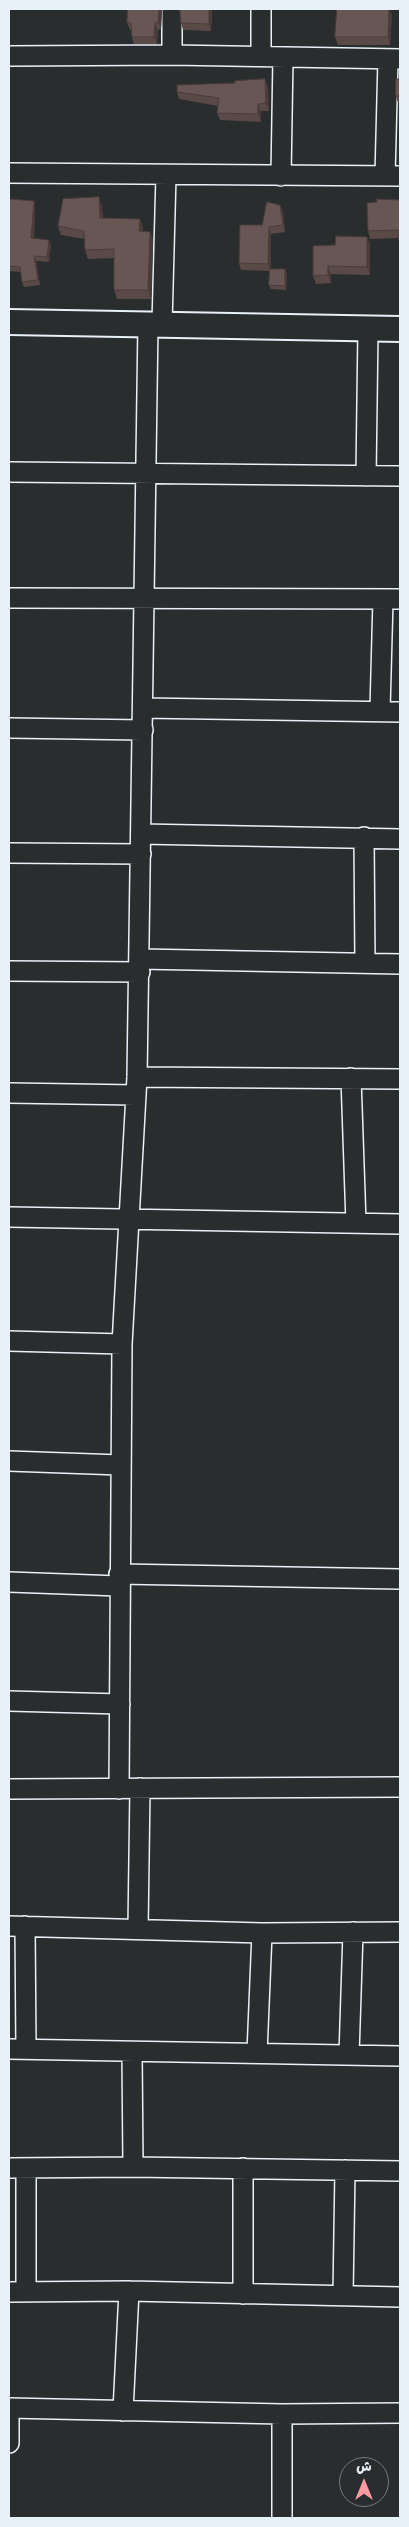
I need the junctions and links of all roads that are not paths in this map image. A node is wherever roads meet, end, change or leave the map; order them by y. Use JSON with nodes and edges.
{"nodes":[{"id":1,"x":172,"y":9,"type":"edge"},
{"id":2,"x":261,"y":9,"type":"edge"},
{"id":3,"x":172,"y":55,"type":"junction"},
{"id":4,"x":9,"y":56,"type":"edge"},
{"id":5,"x":261,"y":56,"type":"junction"},
{"id":6,"x":283,"y":57,"type":"junction"},
{"id":7,"x":394,"y":59,"type":"edge"},
{"id":8,"x":9,"y":173,"type":"edge"},
{"id":9,"x":166,"y":175,"type":"junction"},
{"id":10,"x":281,"y":176,"type":"junction"},
{"id":11,"x":393,"y":176,"type":"edge"},
{"id":12,"x":9,"y":322,"type":"edge"},
{"id":13,"x":155,"y":324,"type":"junction"},
{"id":14,"x":368,"y":329,"type":"junction"},
{"id":15,"x":400,"y":330,"type":"edge"},
{"id":16,"x":9,"y":472,"type":"edge"},
{"id":17,"x":146,"y":473,"type":"junction"},
{"id":18,"x":366,"y":476,"type":"junction"},
{"id":19,"x":400,"y":476,"type":"edge"},
{"id":20,"x":9,"y":598,"type":"edge"},
{"id":21,"x":392,"y":599,"type":"edge"},
{"id":22,"x":145,"y":600,"type":"junction"},
{"id":23,"x":143,"y":708,"type":"junction"},
{"id":24,"x":380,"y":710,"type":"junction"},
{"id":25,"x":400,"y":712,"type":"edge"},
{"id":26,"x":9,"y":728,"type":"edge"},
{"id":27,"x":143,"y":730,"type":"junction"},
{"id":28,"x":142,"y":834,"type":"junction"},
{"id":29,"x":364,"y":837,"type":"junction"},
{"id":30,"x":400,"y":839,"type":"edge"},
{"id":31,"x":9,"y":852,"type":"edge"},
{"id":32,"x":141,"y":854,"type":"junction"},
{"id":33,"x":365,"y":963,"type":"junction"},
{"id":34,"x":400,"y":964,"type":"edge"},
{"id":35,"x":140,"y":966,"type":"junction"},
{"id":36,"x":9,"y":971,"type":"edge"},
{"id":37,"x":351,"y":1078,"type":"junction"},
{"id":38,"x":400,"y":1079,"type":"edge"},
{"id":39,"x":137,"y":1086,"type":"junction"},
{"id":40,"x":9,"y":1092,"type":"edge"},
{"id":41,"x":9,"y":1217,"type":"edge"},
{"id":42,"x":128,"y":1220,"type":"junction"},
{"id":43,"x":356,"y":1223,"type":"junction"},
{"id":44,"x":400,"y":1224,"type":"edge"},
{"id":45,"x":9,"y":1341,"type":"edge"},
{"id":46,"x":122,"y":1344,"type":"junction"},
{"id":47,"x":9,"y":1461,"type":"edge"},
{"id":48,"x":120,"y":1465,"type":"junction"},
{"id":49,"x":400,"y":1579,"type":"edge"},
{"id":50,"x":119,"y":1580,"type":"junction"},
{"id":51,"x":9,"y":1582,"type":"edge"},
{"id":52,"x":9,"y":1701,"type":"edge"},
{"id":53,"x":120,"y":1704,"type":"junction"},
{"id":54,"x":400,"y":1787,"type":"edge"},
{"id":55,"x":140,"y":1788,"type":"junction"},
{"id":56,"x":9,"y":1789,"type":"edge"},
{"id":57,"x":119,"y":1789,"type":"junction"},
{"id":58,"x":17,"y":1926,"type":"edge"},
{"id":59,"x":138,"y":1929,"type":"junction"},
{"id":60,"x":353,"y":1932,"type":"junction"},
{"id":61,"x":400,"y":1932,"type":"edge"},
{"id":62,"x":262,"y":1933,"type":"junction"},
{"id":63,"x":17,"y":2049,"type":"edge"},
{"id":64,"x":132,"y":2052,"type":"junction"},
{"id":65,"x":257,"y":2053,"type":"junction"},
{"id":66,"x":349,"y":2055,"type":"junction"},
{"id":67,"x":400,"y":2056,"type":"edge"},
{"id":68,"x":133,"y":2166,"type":"junction"},
{"id":69,"x":17,"y":2168,"type":"edge"},
{"id":70,"x":243,"y":2168,"type":"junction"},
{"id":71,"x":345,"y":2170,"type":"junction"},
{"id":72,"x":400,"y":2170,"type":"edge"},
{"id":73,"x":128,"y":2291,"type":"junction"},
{"id":74,"x":17,"y":2292,"type":"edge"},
{"id":75,"x":242,"y":2294,"type":"junction"},
{"id":76,"x":343,"y":2295,"type":"junction"},
{"id":77,"x":400,"y":2298,"type":"edge"},
{"id":78,"x":9,"y":2408,"type":"edge"},
{"id":79,"x":123,"y":2412,"type":"junction"},
{"id":80,"x":400,"y":2413,"type":"edge"},
{"id":81,"x":282,"y":2414,"type":"junction"},
{"id":82,"x":9,"y":2443,"type":"edge"},
{"id":83,"x":282,"y":2518,"type":"edge"}],
"edges":[{"from":1,"to":3,"type":"street"},
{"from":2,"to":5,"type":"street"},
{"from":3,"to":4,"type":"street"},
{"from":3,"to":5,"type":"street"},
{"from":5,"to":6,"type":"street"},
{"from":6,"to":7,"type":"street"},
{"from":6,"to":10,"type":"street"},
{"from":7,"to":11,"type":"street"},
{"from":8,"to":9,"type":"street"},
{"from":9,"to":10,"type":"street"},
{"from":9,"to":13,"type":"street"},
{"from":10,"to":11,"type":"street"},
{"from":12,"to":13,"type":"street"},
{"from":13,"to":14,"type":"street"},
{"from":13,"to":17,"type":"street"},
{"from":14,"to":15,"type":"street"},
{"from":14,"to":18,"type":"street"},
{"from":16,"to":17,"type":"street"},
{"from":17,"to":18,"type":"street"},
{"from":17,"to":22,"type":"street"},
{"from":18,"to":19,"type":"street"},
{"from":20,"to":22,"type":"street"},
{"from":21,"to":22,"type":"street"},
{"from":21,"to":24,"type":"street"},
{"from":22,"to":23,"type":"street"},
{"from":23,"to":24,"type":"street"},
{"from":23,"to":27,"type":"street"},
{"from":24,"to":25,"type":"street"},
{"from":26,"to":27,"type":"street"},
{"from":27,"to":28,"type":"street"},
{"from":28,"to":29,"type":"street"},
{"from":28,"to":32,"type":"street"},
{"from":29,"to":30,"type":"street"},
{"from":29,"to":33,"type":"street"},
{"from":31,"to":32,"type":"street"},
{"from":32,"to":35,"type":"street"},
{"from":33,"to":34,"type":"street"},
{"from":33,"to":35,"type":"street"},
{"from":35,"to":36,"type":"street"},
{"from":35,"to":39,"type":"street"},
{"from":37,"to":38,"type":"street"},
{"from":37,"to":39,"type":"street"},
{"from":37,"to":43,"type":"street"},
{"from":39,"to":40,"type":"street"},
{"from":39,"to":42,"type":"street"},
{"from":41,"to":42,"type":"street"},
{"from":42,"to":43,"type":"street"},
{"from":42,"to":46,"type":"street"},
{"from":43,"to":44,"type":"street"},
{"from":45,"to":46,"type":"street"},
{"from":46,"to":48,"type":"street"},
{"from":47,"to":48,"type":"street"},
{"from":48,"to":50,"type":"street"},
{"from":49,"to":50,"type":"street"},
{"from":50,"to":51,"type":"street"},
{"from":50,"to":53,"type":"street"},
{"from":52,"to":53,"type":"street"},
{"from":53,"to":57,"type":"street"},
{"from":54,"to":55,"type":"street"},
{"from":55,"to":57,"type":"street"},
{"from":55,"to":59,"type":"street"},
{"from":56,"to":57,"type":"street"},
{"from":58,"to":59,"type":"street"},
{"from":58,"to":63,"type":"street"},
{"from":59,"to":62,"type":"street"},
{"from":60,"to":61,"type":"street"},
{"from":60,"to":62,"type":"street"},
{"from":60,"to":66,"type":"street"},
{"from":62,"to":65,"type":"street"},
{"from":63,"to":64,"type":"street"},
{"from":64,"to":65,"type":"street"},
{"from":64,"to":68,"type":"street"},
{"from":65,"to":66,"type":"street"},
{"from":66,"to":67,"type":"street"},
{"from":68,"to":69,"type":"street"},
{"from":68,"to":70,"type":"street"},
{"from":69,"to":74,"type":"street"},
{"from":70,"to":71,"type":"street"},
{"from":70,"to":75,"type":"street"},
{"from":71,"to":72,"type":"street"},
{"from":71,"to":76,"type":"street"},
{"from":73,"to":74,"type":"street"},
{"from":73,"to":75,"type":"street"},
{"from":73,"to":79,"type":"street"},
{"from":75,"to":76,"type":"street"},
{"from":76,"to":77,"type":"street"},
{"from":78,"to":79,"type":"street"},
{"from":78,"to":82,"type":"street"},
{"from":79,"to":81,"type":"street"},
{"from":80,"to":81,"type":"street"},
{"from":81,"to":83,"type":"street"}]}
